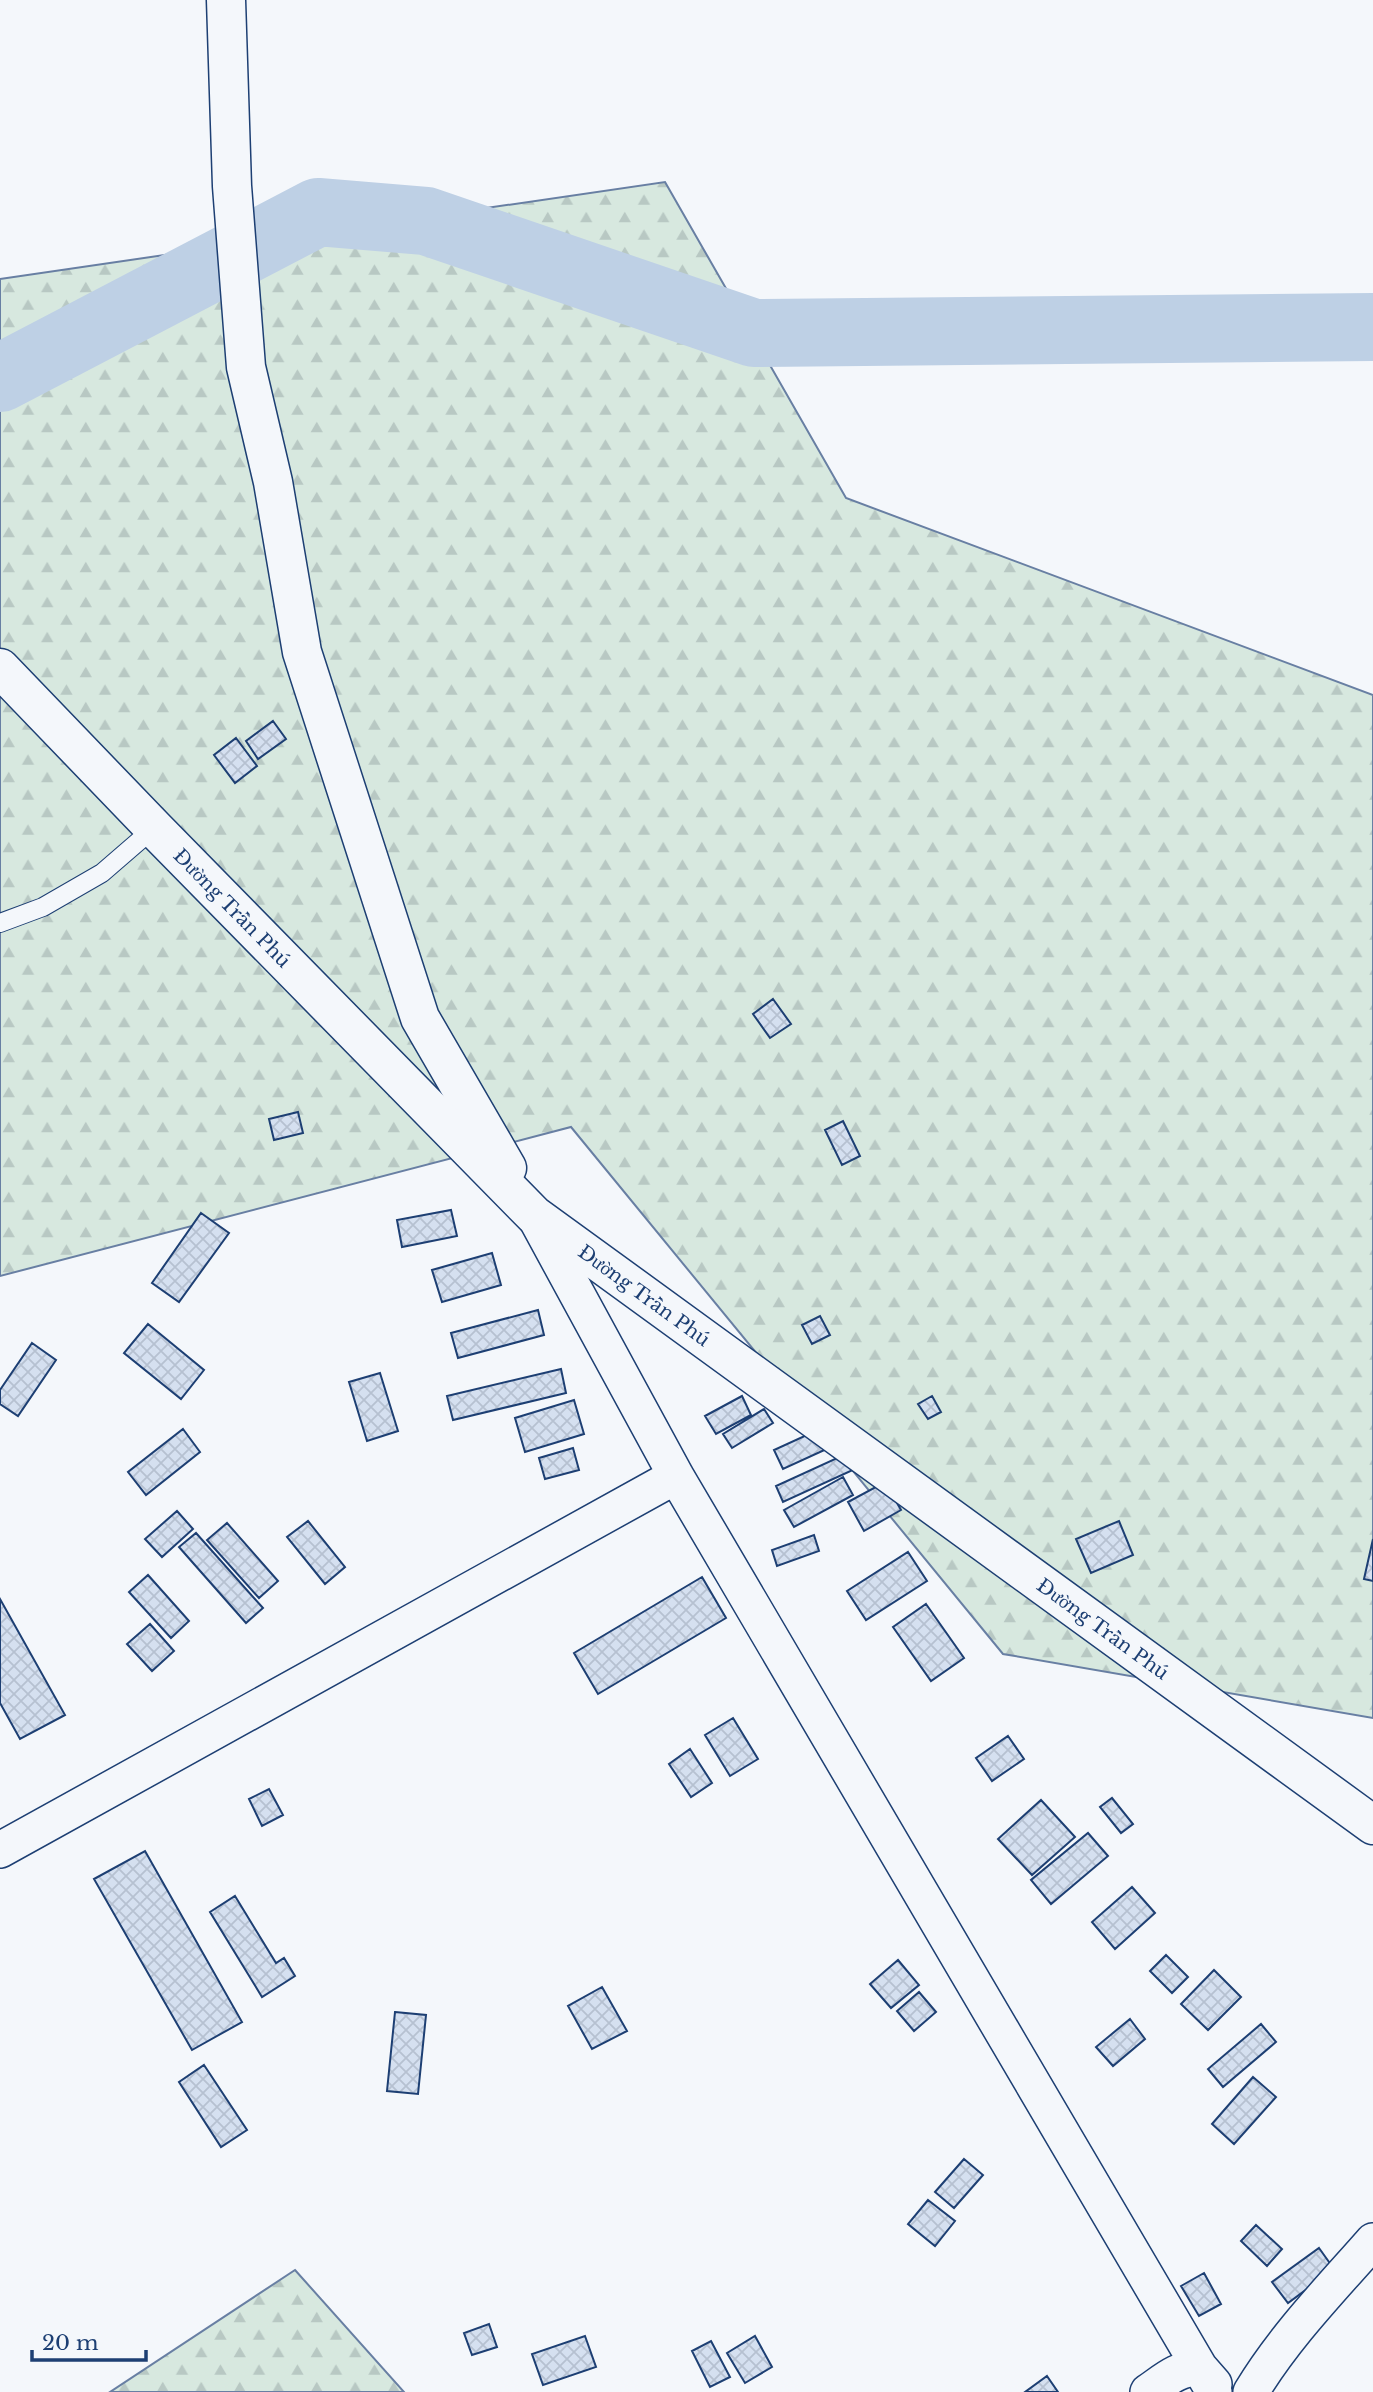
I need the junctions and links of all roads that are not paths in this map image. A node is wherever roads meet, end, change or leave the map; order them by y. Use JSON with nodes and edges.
{"nodes":[{"id":1,"x":226,"y":0,"type":"edge"},
{"id":2,"x":0,"y":668,"type":"edge"},
{"id":3,"x":154,"y":828,"type":"junction"},
{"id":4,"x":0,"y":923,"type":"edge"},
{"id":5,"x":534,"y":1215,"type":"junction"},
{"id":6,"x":676,"y":1476,"type":"junction"},
{"id":7,"x":1373,"y":1825,"type":"edge"},
{"id":8,"x":0,"y":1850,"type":"edge"},
{"id":9,"x":1373,"y":2241,"type":"edge"},
{"id":10,"x":1211,"y":2384,"type":"edge"},
{"id":11,"x":1148,"y":2392,"type":"edge"},
{"id":12,"x":1251,"y":2392,"type":"edge"}],
"edges":[{"from":1,"to":5,"type":"main road"},
{"from":2,"to":3,"type":"main road","name":"Đường Trần Phú"},
{"from":3,"to":4,"type":"lane"},
{"from":3,"to":5,"type":"main road","name":"Đường Trần Phú"},
{"from":5,"to":6,"type":"street"},
{"from":5,"to":7,"type":"main road","name":"Đường Trần Phú"},
{"from":6,"to":8,"type":"street"},
{"from":6,"to":10,"type":"street"},
{"from":9,"to":12,"type":"street"},
{"from":10,"to":11,"type":"street"}]}
